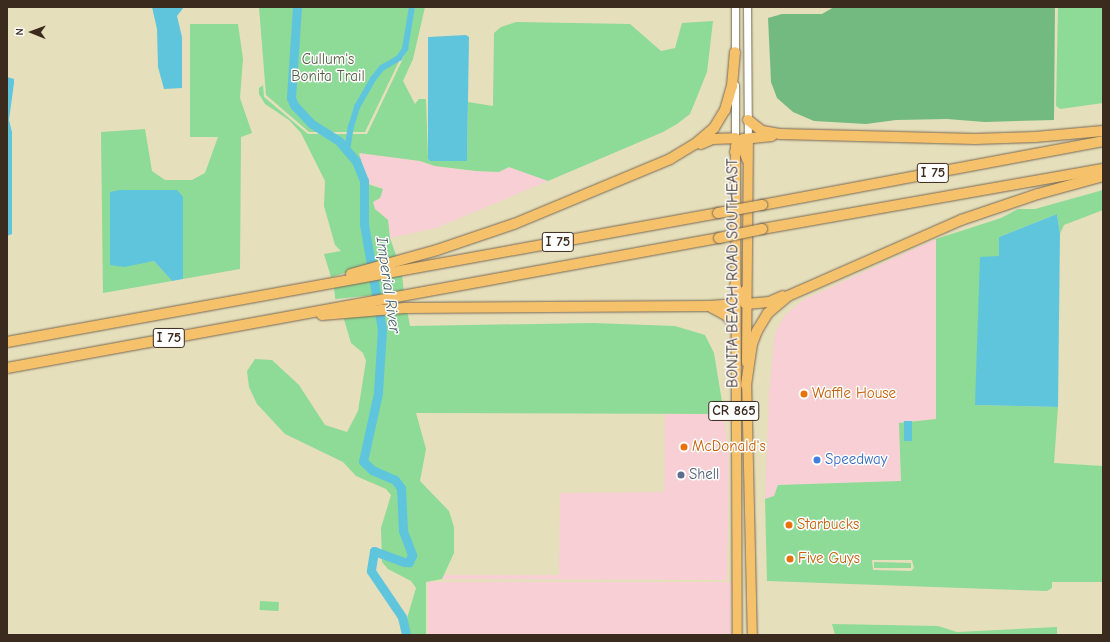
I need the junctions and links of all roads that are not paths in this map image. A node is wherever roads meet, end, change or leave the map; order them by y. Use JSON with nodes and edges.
{"nodes":[{"id":1,"x":735,"y":7,"type":"edge"},
{"id":2,"x":746,"y":7,"type":"edge"},
{"id":3,"x":735,"y":52,"type":"junction"},
{"id":4,"x":748,"y":120,"type":"junction"},
{"id":5,"x":1103,"y":131,"type":"edge"},
{"id":6,"x":780,"y":134,"type":"junction"},
{"id":7,"x":739,"y":142,"type":"junction"},
{"id":8,"x":1103,"y":142,"type":"edge"},
{"id":9,"x":670,"y":159,"type":"junction"},
{"id":10,"x":747,"y":159,"type":"joint"},
{"id":11,"x":1103,"y":169,"type":"edge"},
{"id":12,"x":1103,"y":176,"type":"edge"},
{"id":13,"x":397,"y":267,"type":"junction"},
{"id":14,"x":735,"y":286,"type":"joint"},
{"id":15,"x":798,"y":290,"type":"junction"},
{"id":16,"x":741,"y":299,"type":"junction"},
{"id":17,"x":709,"y":306,"type":"junction"},
{"id":18,"x":332,"y":311,"type":"junction"},
{"id":19,"x":735,"y":325,"type":"junction"},
{"id":20,"x":7,"y":342,"type":"edge"},
{"id":21,"x":7,"y":368,"type":"edge"},
{"id":22,"x":746,"y":385,"type":"junction"},
{"id":23,"x":737,"y":635,"type":"edge"},
{"id":24,"x":752,"y":635,"type":"edge"}],
"edges":[{"from":1,"to":3,"type":"street","name":"BONITA BEACH ROAD SOUTHEAST"},
{"from":2,"to":4,"type":"street","name":"BONITA BEACH ROAD SOUTHEAST"},
{"from":3,"to":7,"type":"street","name":"BONITA BEACH ROAD SOUTHEAST"},
{"from":3,"to":9,"type":"highway"},
{"from":4,"to":6,"type":"highway"},
{"from":4,"to":7,"type":"street","name":"BONITA BEACH ROAD SOUTHEAST"},
{"from":5,"to":6,"type":"highway"},
{"from":6,"to":7,"type":"highway"},
{"from":7,"to":9,"type":"highway"},
{"from":7,"to":10,"type":"highway"},
{"from":7,"to":14,"type":"main road","name":"BONITA BEACH ROAD SOUTHEAST"},
{"from":8,"to":13,"type":"highway","number":"I 75","bridge":true},
{"from":9,"to":13,"type":"highway"},
{"from":10,"to":16,"type":"main road","name":"BONITA BEACH ROAD SOUTHEAST","number":"CR 865"},
{"from":11,"to":18,"type":"highway","number":"I 75","bridge":true},
{"from":12,"to":15,"type":"highway"},
{"from":13,"to":20,"type":"highway","number":"I 75"},
{"from":14,"to":16,"type":"highway"},
{"from":15,"to":16,"type":"highway"},
{"from":15,"to":22,"type":"highway"},
{"from":16,"to":17,"type":"highway"},
{"from":16,"to":19,"type":"main road","name":"BONITA BEACH ROAD SOUTHEAST","number":"CR 865"},
{"from":16,"to":22,"type":"main road","name":"BONITA BEACH ROAD SOUTHEAST","number":"CR 865"},
{"from":17,"to":18,"type":"highway"},
{"from":17,"to":19,"type":"highway"},
{"from":18,"to":21,"type":"highway","number":"I 75"},
{"from":19,"to":23,"type":"main road","name":"BONITA BEACH ROAD SOUTHEAST","number":"CR 865"},
{"from":22,"to":24,"type":"main road","name":"BONITA BEACH ROAD SOUTHEAST","number":"CR 865"}]}
